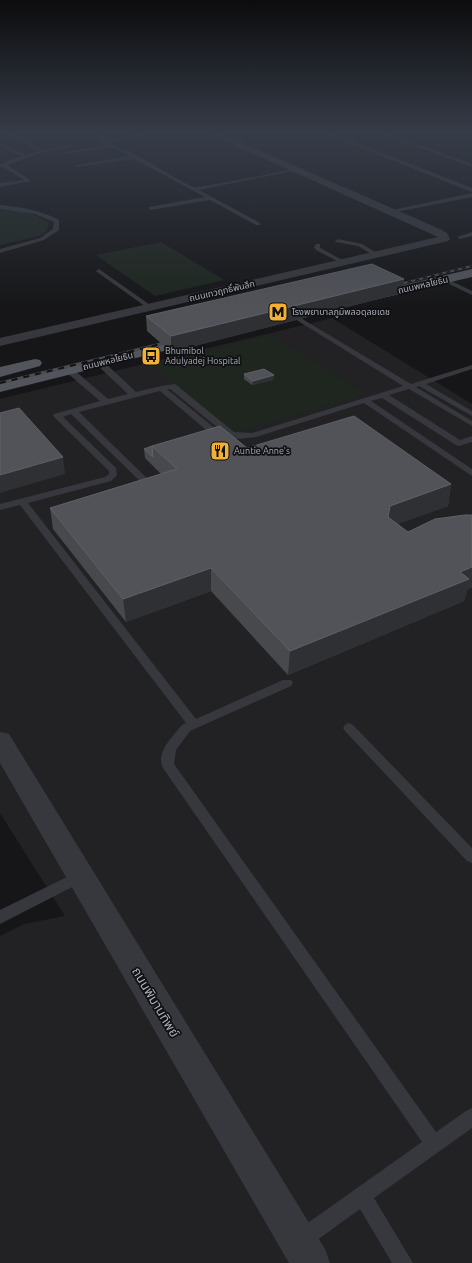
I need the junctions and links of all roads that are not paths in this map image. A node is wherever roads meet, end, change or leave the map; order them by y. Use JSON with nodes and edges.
{"nodes":[{"id":1,"x":197,"y":190,"type":"edge"},
{"id":2,"x":342,"y":190,"type":"edge"},
{"id":3,"x":472,"y":195,"type":"edge"},
{"id":4,"x":212,"y":198,"type":"junction"},
{"id":5,"x":0,"y":207,"type":"edge"},
{"id":6,"x":151,"y":208,"type":"dead end"},
{"id":7,"x":391,"y":211,"type":"junction"},
{"id":8,"x":258,"y":224,"type":"dead end"},
{"id":9,"x":472,"y":234,"type":"edge"},
{"id":10,"x":460,"y":236,"type":"dead end"},
{"id":11,"x":338,"y":241,"type":"dead end"},
{"id":12,"x":318,"y":245,"type":"dead end"},
{"id":13,"x":0,"y":251,"type":"edge"},
{"id":14,"x":377,"y":255,"type":"junction"},
{"id":15,"x":344,"y":262,"type":"junction"},
{"id":16,"x":99,"y":271,"type":"dead end"},
{"id":17,"x":472,"y":273,"type":"edge"},
{"id":18,"x":445,"y":280,"type":"junction"},
{"id":19,"x":472,"y":293,"type":"edge"},
{"id":20,"x":360,"y":300,"type":"edge"},
{"id":21,"x":291,"y":307,"type":"junction"},
{"id":22,"x":151,"y":308,"type":"junction"},
{"id":23,"x":314,"y":310,"type":"edge"},
{"id":24,"x":278,"y":319,"type":"edge"},
{"id":25,"x":209,"y":336,"type":"edge"},
{"id":26,"x":0,"y":342,"type":"edge"},
{"id":27,"x":86,"y":351,"type":"dead end"},
{"id":28,"x":50,"y":360,"type":"dead end"},
{"id":29,"x":100,"y":363,"type":"junction"},
{"id":30,"x":472,"y":367,"type":"edge"},
{"id":31,"x":69,"y":370,"type":"junction"},
{"id":32,"x":0,"y":372,"type":"edge"},
{"id":33,"x":420,"y":383,"type":"junction"},
{"id":34,"x":410,"y":386,"type":"junction"},
{"id":35,"x":0,"y":388,"type":"edge"},
{"id":36,"x":161,"y":388,"type":"junction"},
{"id":37,"x":134,"y":395,"type":"junction"},
{"id":38,"x":383,"y":395,"type":"junction"},
{"id":39,"x":365,"y":400,"type":"junction"},
{"id":40,"x":106,"y":402,"type":"junction"},
{"id":41,"x":76,"y":410,"type":"junction"},
{"id":42,"x":472,"y":414,"type":"edge"},
{"id":43,"x":472,"y":424,"type":"edge"},
{"id":44,"x":472,"y":439,"type":"edge"},
{"id":45,"x":225,"y":442,"type":"edge"},
{"id":46,"x":472,"y":473,"type":"edge"},
{"id":47,"x":160,"y":492,"type":"edge"},
{"id":48,"x":22,"y":502,"type":"junction"},
{"id":49,"x":0,"y":507,"type":"edge"},
{"id":50,"x":287,"y":683,"type":"dead end"},
{"id":51,"x":194,"y":725,"type":"junction"},
{"id":52,"x":349,"y":728,"type":"dead end"},
{"id":53,"x":0,"y":741,"type":"edge"},
{"id":54,"x":472,"y":857,"type":"edge"},
{"id":55,"x":81,"y":876,"type":"junction"},
{"id":56,"x":0,"y":917,"type":"edge"},
{"id":57,"x":472,"y":1117,"type":"edge"},
{"id":58,"x":434,"y":1144,"type":"junction"},
{"id":59,"x":362,"y":1195,"type":"junction"},
{"id":60,"x":305,"y":1252,"type":"edge"},
{"id":61,"x":403,"y":1263,"type":"edge"}],
"edges":[{"from":1,"to":4,"type":"lane"},
{"from":2,"to":7,"type":"street"},
{"from":3,"to":7,"type":"lane"},
{"from":4,"to":6,"type":"lane"},
{"from":4,"to":8,"type":"lane"},
{"from":5,"to":13,"type":"lane"},
{"from":7,"to":14,"type":"street","name":"ถนนเทวฤทธิ์พันลึก"},
{"from":9,"to":10,"type":"lane"},
{"from":11,"to":14,"type":"lane"},
{"from":12,"to":15,"type":"lane"},
{"from":14,"to":15,"type":"street","name":"ถนนเทวฤทธิ์พันลึก"},
{"from":15,"to":22,"type":"street","name":"ถนนเทวฤทธิ์พันลึก"},
{"from":16,"to":22,"type":"lane"},
{"from":17,"to":18,"type":"main road","name":"ถนนพหลโยธิน"},
{"from":18,"to":19,"type":"lane"},
{"from":18,"to":20,"type":"main road","name":"ถนนพหลโยธิน"},
{"from":21,"to":23,"type":"main road"},
{"from":21,"to":24,"type":"main road"},
{"from":21,"to":34,"type":"lane"},
{"from":22,"to":26,"type":"street","name":"ถนนเทวฤทธิ์พันลึก"},
{"from":25,"to":29,"type":"main road","name":"ถนนพหลโยธิน"},
{"from":27,"to":29,"type":"main road"},
{"from":28,"to":32,"type":"main road"},
{"from":29,"to":31,"type":"main road","name":"ถนนพหลโยธิน"},
{"from":29,"to":37,"type":"lane"},
{"from":30,"to":33,"type":"lane"},
{"from":31,"to":35,"type":"main road","name":"ถนนพหลโยธิน"},
{"from":31,"to":40,"type":"lane"},
{"from":33,"to":34,"type":"lane"},
{"from":33,"to":42,"type":"lane"},
{"from":34,"to":38,"type":"lane"},
{"from":34,"to":43,"type":"lane"},
{"from":36,"to":37,"type":"lane"},
{"from":36,"to":39,"type":"lane"},
{"from":36,"to":45,"type":"lane"},
{"from":37,"to":40,"type":"lane"},
{"from":38,"to":39,"type":"lane"},
{"from":38,"to":44,"type":"lane"},
{"from":39,"to":46,"type":"lane"},
{"from":40,"to":41,"type":"lane"},
{"from":41,"to":47,"type":"lane"},
{"from":41,"to":48,"type":"lane"},
{"from":48,"to":49,"type":"lane"},
{"from":48,"to":51,"type":"lane"},
{"from":50,"to":51,"type":"lane"},
{"from":51,"to":58,"type":"lane"},
{"from":52,"to":54,"type":"lane"},
{"from":53,"to":55,"type":"street","name":"ถนนพิมานทิพย์"},
{"from":55,"to":56,"type":"lane"},
{"from":55,"to":60,"type":"street","name":"ถนนพิมานทิพย์"},
{"from":57,"to":58,"type":"lane"},
{"from":58,"to":59,"type":"lane"},
{"from":59,"to":60,"type":"lane"},
{"from":59,"to":61,"type":"lane"}]}
